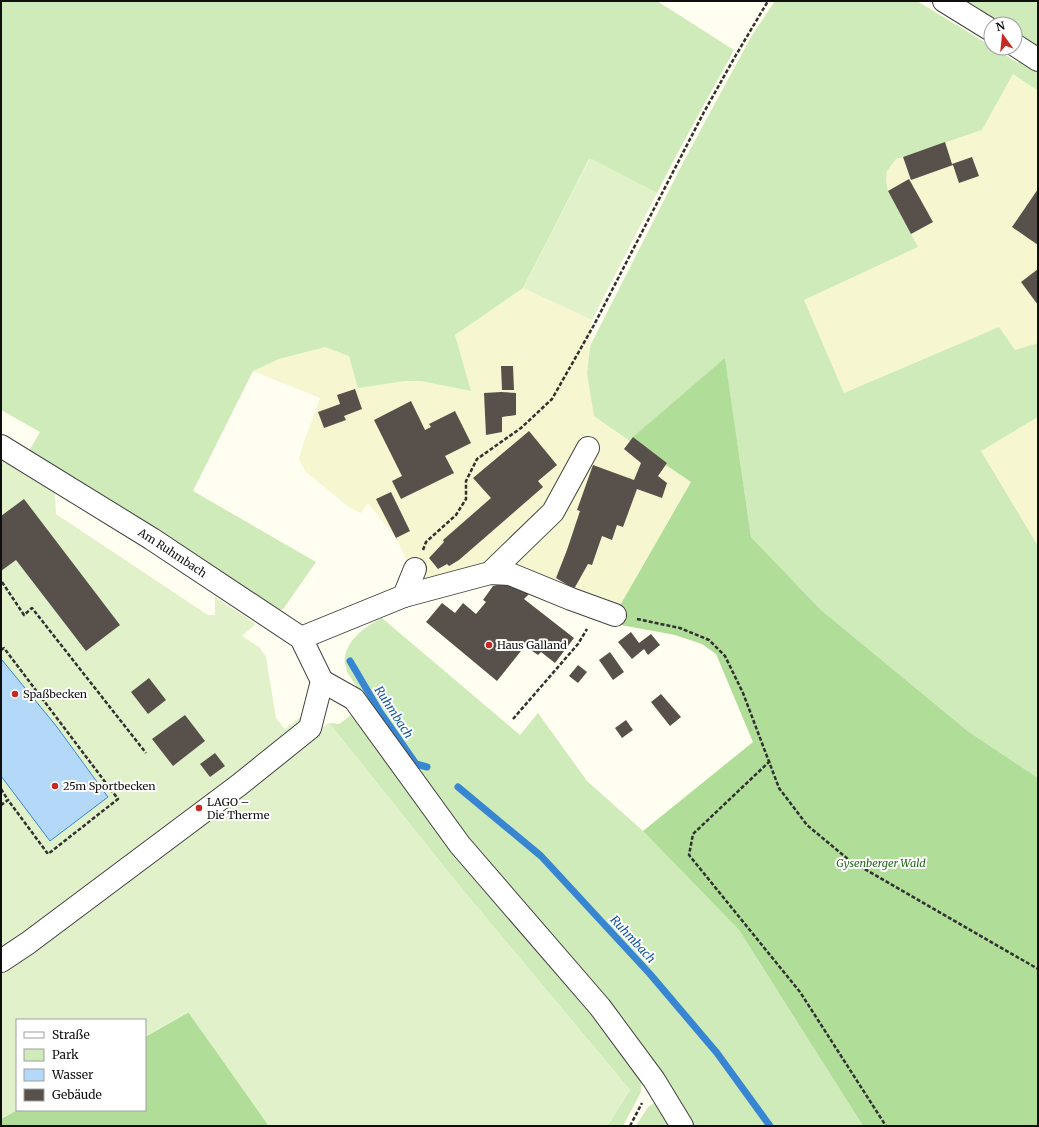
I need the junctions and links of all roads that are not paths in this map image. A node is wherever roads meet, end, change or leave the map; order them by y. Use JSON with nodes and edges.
{"nodes":[{"id":1,"x":944,"y":1,"type":"edge"},
{"id":2,"x":983,"y":25,"type":"edge"},
{"id":3,"x":1023,"y":50,"type":"edge"},
{"id":4,"x":1038,"y":60,"type":"edge"},
{"id":5,"x":1,"y":446,"type":"edge"},
{"id":6,"x":588,"y":448,"type":"dead end"},
{"id":7,"x":415,"y":569,"type":"road end"},
{"id":8,"x":490,"y":573,"type":"junction"},
{"id":9,"x":404,"y":596,"type":"junction"},
{"id":10,"x":607,"y":612,"type":"road end"},
{"id":11,"x":301,"y":638,"type":"junction"},
{"id":12,"x":322,"y":681,"type":"junction"},
{"id":13,"x":1,"y":961,"type":"edge"},
{"id":14,"x":682,"y":1126,"type":"edge"}],
"edges":[{"from":1,"to":2,"type":"street"},
{"from":3,"to":4,"type":"street"},
{"from":5,"to":11,"type":"street","name":"Am Ruhmbach"},
{"from":6,"to":8,"type":"street"},
{"from":7,"to":9,"type":"street"},
{"from":8,"to":9,"type":"street"},
{"from":8,"to":10,"type":"street"},
{"from":9,"to":11,"type":"street"},
{"from":11,"to":12,"type":"street"},
{"from":12,"to":13,"type":"street"},
{"from":12,"to":14,"type":"street"}]}
